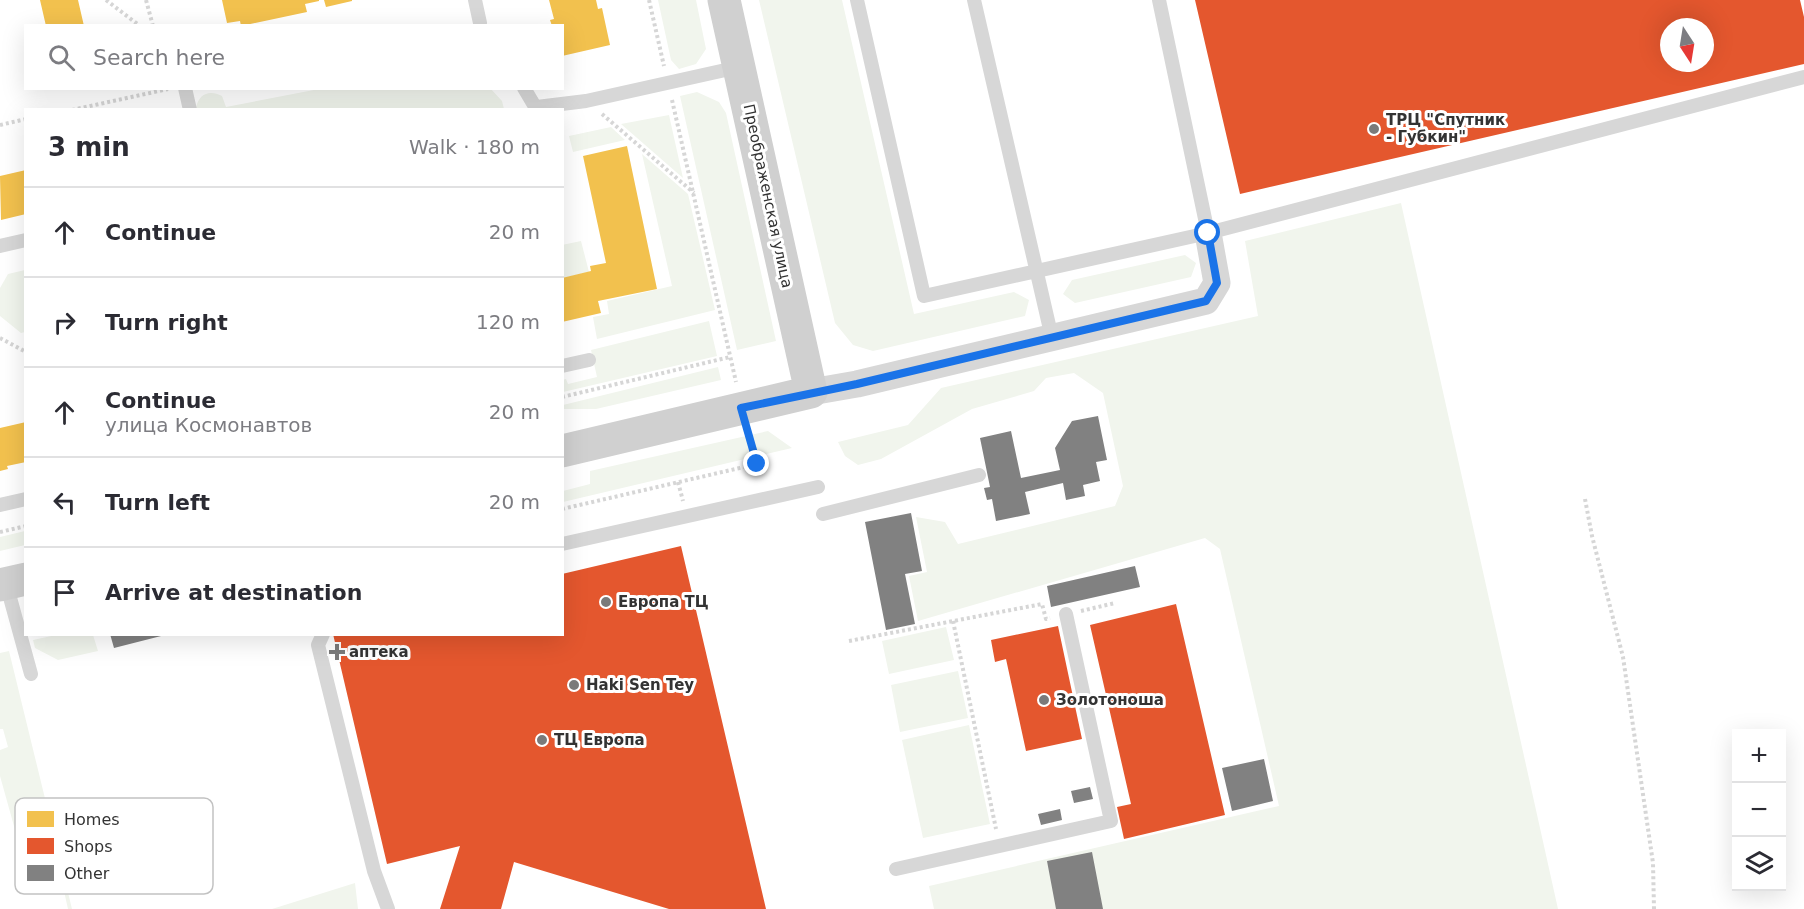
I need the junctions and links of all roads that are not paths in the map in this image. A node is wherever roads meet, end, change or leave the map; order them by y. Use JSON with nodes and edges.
{"nodes":[{"id":1,"x":475,"y":0,"type":"edge"},
{"id":2,"x":724,"y":0,"type":"edge"},
{"id":3,"x":857,"y":0,"type":"edge"},
{"id":4,"x":974,"y":0,"type":"edge"},
{"id":5,"x":1159,"y":0,"type":"edge"},
{"id":6,"x":476,"y":24,"type":"edge"},
{"id":7,"x":739,"y":67,"type":"junction"},
{"id":8,"x":1804,"y":77,"type":"edge"},
{"id":9,"x":185,"y":90,"type":"edge"},
{"id":10,"x":525,"y":90,"type":"edge"},
{"id":11,"x":190,"y":108,"type":"edge"},
{"id":12,"x":537,"y":108,"type":"edge"},
{"id":13,"x":1208,"y":233,"type":"junction"},
{"id":14,"x":24,"y":240,"type":"edge"},
{"id":15,"x":0,"y":246,"type":"edge"},
{"id":16,"x":1039,"y":272,"type":"junction"},
{"id":17,"x":1052,"y":338,"type":"junction"},
{"id":18,"x":589,"y":360,"type":"dead end"},
{"id":19,"x":564,"y":366,"type":"edge"},
{"id":20,"x":811,"y":392,"type":"junction"},
{"id":21,"x":564,"y":451,"type":"edge"},
{"id":22,"x":979,"y":475,"type":"dead end"},
{"id":23,"x":818,"y":487,"type":"dead end"},
{"id":24,"x":24,"y":499,"type":"edge"},
{"id":25,"x":0,"y":505,"type":"edge"},
{"id":26,"x":823,"y":514,"type":"dead end"},
{"id":27,"x":564,"y":544,"type":"edge"},
{"id":28,"x":11,"y":582,"type":"edge"},
{"id":29,"x":1066,"y":614,"type":"road end"},
{"id":30,"x":322,"y":636,"type":"edge"},
{"id":31,"x":31,"y":674,"type":"dead end"},
{"id":32,"x":896,"y":869,"type":"dead end"},
{"id":33,"x":388,"y":909,"type":"edge"}],
"edges":[{"from":1,"to":6,"type":"lane"},
{"from":2,"to":7,"type":"main road","name":"Преображенская улица"},
{"from":3,"to":16,"type":"lane"},
{"from":4,"to":16,"type":"lane"},
{"from":5,"to":13,"type":"lane"},
{"from":7,"to":12,"type":"lane"},
{"from":7,"to":20,"type":"main road","name":"Преображенская улица"},
{"from":8,"to":13,"type":"lane"},
{"from":9,"to":11,"type":"lane"},
{"from":10,"to":12,"type":"lane"},
{"from":13,"to":16,"type":"lane"},
{"from":13,"to":17,"type":"street"},
{"from":14,"to":15,"type":"lane"},
{"from":16,"to":17,"type":"lane"},
{"from":17,"to":20,"type":"street"},
{"from":18,"to":19,"type":"lane"},
{"from":20,"to":21,"type":"main road"},
{"from":22,"to":26,"type":"lane"},
{"from":23,"to":27,"type":"lane"},
{"from":24,"to":25,"type":"lane"},
{"from":28,"to":31,"type":"lane"},
{"from":29,"to":32,"type":"lane"},
{"from":30,"to":33,"type":"lane"}]}
